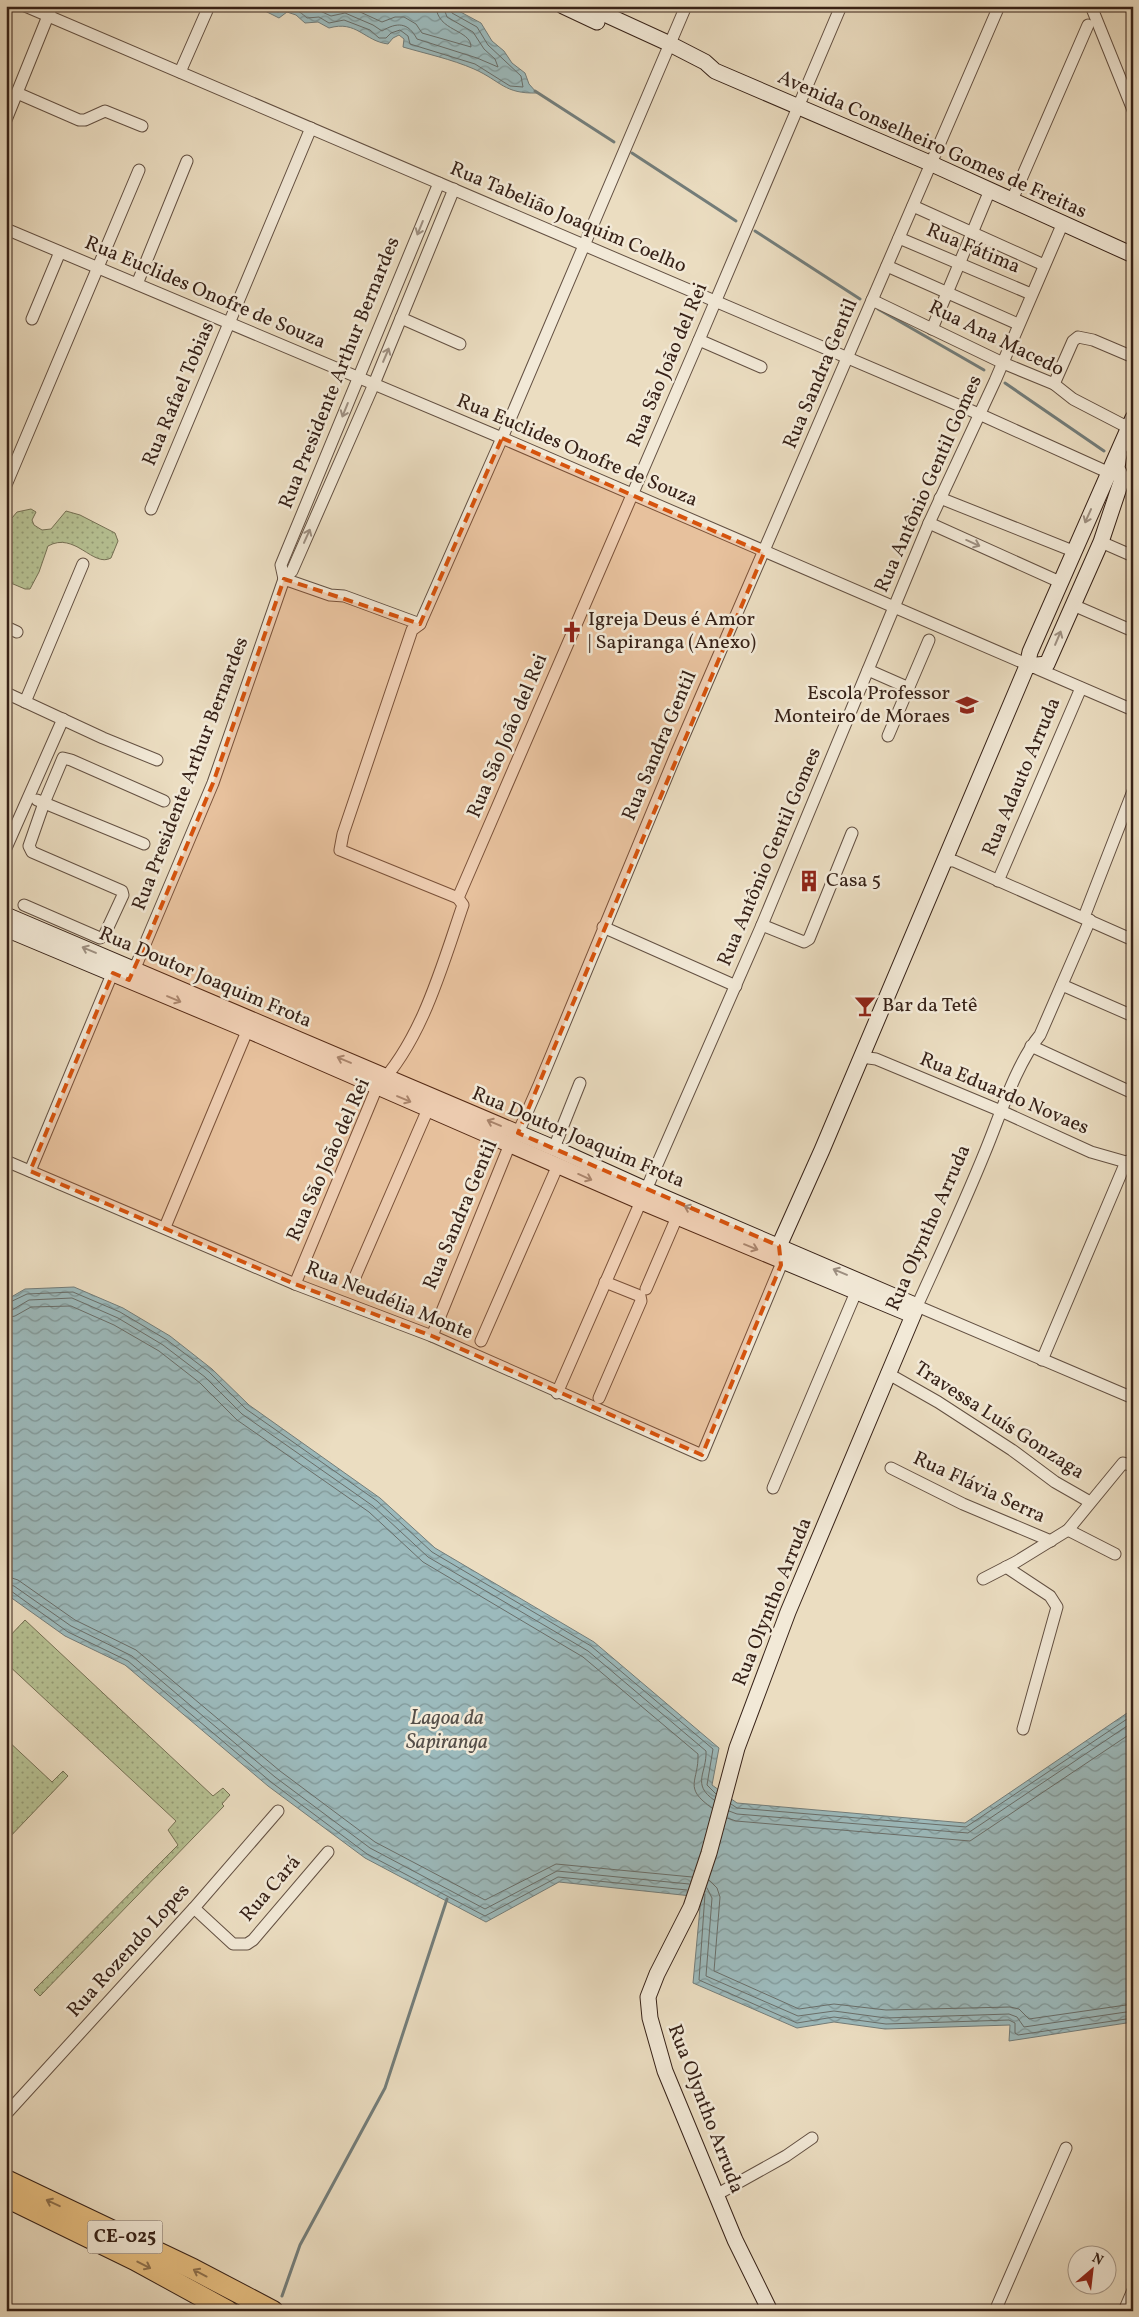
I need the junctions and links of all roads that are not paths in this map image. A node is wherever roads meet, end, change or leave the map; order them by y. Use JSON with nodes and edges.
{"nodes":[{"id":1,"x":25,"y":6,"type":"edge"},
{"id":2,"x":208,"y":6,"type":"edge"},
{"id":3,"x":563,"y":6,"type":"edge"},
{"id":4,"x":587,"y":6,"type":"edge"},
{"id":5,"x":686,"y":6,"type":"edge"},
{"id":6,"x":841,"y":6,"type":"edge"},
{"id":7,"x":999,"y":6,"type":"edge"},
{"id":8,"x":1091,"y":6,"type":"edge"},
{"id":9,"x":50,"y":11,"type":"edge"},
{"id":10,"x":1088,"y":25,"type":"dead end"},
{"id":11,"x":668,"y":48,"type":"junction"},
{"id":12,"x":180,"y":72,"type":"junction"},
{"id":13,"x":18,"y":93,"type":"junction"},
{"id":14,"x":797,"y":107,"type":"junction"},
{"id":15,"x":1133,"y":110,"type":"edge"},
{"id":16,"x":6,"y":120,"type":"edge"},
{"id":17,"x":142,"y":126,"type":"dead end"},
{"id":18,"x":311,"y":128,"type":"junction"},
{"id":19,"x":187,"y":161,"type":"dead end"},
{"id":20,"x":932,"y":164,"type":"junction"},
{"id":21,"x":139,"y":170,"type":"dead end"},
{"id":22,"x":439,"y":183,"type":"junction"},
{"id":23,"x":454,"y":189,"type":"junction"},
{"id":24,"x":990,"y":190,"type":"junction"},
{"id":25,"x":1012,"y":200,"type":"junction"},
{"id":26,"x":913,"y":206,"type":"junction"},
{"id":27,"x":1062,"y":224,"type":"junction"},
{"id":28,"x":6,"y":229,"type":"edge"},
{"id":29,"x":972,"y":233,"type":"junction"},
{"id":30,"x":899,"y":238,"type":"junction"},
{"id":31,"x":584,"y":244,"type":"junction"},
{"id":32,"x":60,"y":252,"type":"junction"},
{"id":33,"x":1133,"y":255,"type":"edge"},
{"id":34,"x":959,"y":263,"type":"junction"},
{"id":35,"x":1044,"y":265,"type":"junction"},
{"id":36,"x":887,"y":266,"type":"junction"},
{"id":37,"x":98,"y":268,"type":"junction"},
{"id":38,"x":137,"y":284,"type":"junction"},
{"id":39,"x":947,"y":292,"type":"junction"},
{"id":40,"x":1031,"y":294,"type":"junction"},
{"id":41,"x":872,"y":300,"type":"junction"},
{"id":42,"x":716,"y":302,"type":"junction"},
{"id":43,"x":401,"y":318,"type":"junction"},
{"id":44,"x":32,"y":319,"type":"dead end"},
{"id":45,"x":230,"y":323,"type":"junction"},
{"id":46,"x":1018,"y":324,"type":"junction"},
{"id":47,"x":932,"y":329,"type":"junction"},
{"id":48,"x":700,"y":340,"type":"junction"},
{"id":49,"x":460,"y":344,"type":"dead end"},
{"id":50,"x":1133,"y":357,"type":"edge"},
{"id":51,"x":848,"y":358,"type":"junction"},
{"id":52,"x":1003,"y":363,"type":"junction"},
{"id":53,"x":761,"y":367,"type":"dead end"},
{"id":54,"x":358,"y":378,"type":"junction"},
{"id":55,"x":374,"y":384,"type":"junction"},
{"id":56,"x":1054,"y":384,"type":"junction"},
{"id":57,"x":979,"y":414,"type":"junction"},
{"id":58,"x":1131,"y":423,"type":"edge"},
{"id":59,"x":502,"y":438,"type":"junction"},
{"id":60,"x":1120,"y":450,"type":"junction"},
{"id":61,"x":1108,"y":472,"type":"junction"},
{"id":62,"x":1122,"y":479,"type":"junction"},
{"id":63,"x":6,"y":485,"type":"edge"},
{"id":64,"x":633,"y":496,"type":"junction"},
{"id":65,"x":940,"y":498,"type":"junction"},
{"id":66,"x":151,"y":509,"type":"dead end"},
{"id":67,"x":929,"y":523,"type":"junction"},
{"id":68,"x":1101,"y":542,"type":"junction"},
{"id":69,"x":1073,"y":551,"type":"junction"},
{"id":70,"x":764,"y":553,"type":"junction"},
{"id":71,"x":1133,"y":556,"type":"edge"},
{"id":72,"x":83,"y":564,"type":"dead end"},
{"id":73,"x":284,"y":579,"type":"junction"},
{"id":74,"x":1060,"y":582,"type":"junction"},
{"id":75,"x":1073,"y":605,"type":"junction"},
{"id":76,"x":894,"y":608,"type":"junction"},
{"id":77,"x":420,"y":624,"type":"junction"},
{"id":78,"x":1133,"y":631,"type":"edge"},
{"id":79,"x":929,"y":640,"type":"dead end"},
{"id":80,"x":1027,"y":666,"type":"junction"},
{"id":81,"x":868,"y":670,"type":"junction"},
{"id":82,"x":909,"y":688,"type":"junction"},
{"id":83,"x":1081,"y":688,"type":"junction"},
{"id":84,"x":6,"y":693,"type":"edge"},
{"id":85,"x":25,"y":702,"type":"junction"},
{"id":86,"x":1133,"y":710,"type":"edge"},
{"id":87,"x":63,"y":719,"type":"junction"},
{"id":88,"x":888,"y":736,"type":"dead end"},
{"id":89,"x":157,"y":760,"type":"dead end"},
{"id":90,"x":1133,"y":791,"type":"edge"},
{"id":91,"x":29,"y":796,"type":"junction"},
{"id":92,"x":164,"y":801,"type":"dead end"},
{"id":93,"x":44,"y":803,"type":"junction"},
{"id":94,"x":852,"y":833,"type":"dead end"},
{"id":95,"x":144,"y":844,"type":"dead end"},
{"id":96,"x":6,"y":848,"type":"edge"},
{"id":97,"x":945,"y":861,"type":"junction"},
{"id":98,"x":998,"y":881,"type":"junction"},
{"id":99,"x":458,"y":898,"type":"junction"},
{"id":100,"x":24,"y":905,"type":"dead end"},
{"id":101,"x":6,"y":915,"type":"edge"},
{"id":102,"x":1087,"y":919,"type":"junction"},
{"id":103,"x":762,"y":924,"type":"junction"},
{"id":104,"x":603,"y":927,"type":"junction"},
{"id":105,"x":6,"y":929,"type":"edge"},
{"id":106,"x":1133,"y":940,"type":"edge"},
{"id":107,"x":115,"y":967,"type":"junction"},
{"id":108,"x":132,"y":975,"type":"junction"},
{"id":109,"x":1062,"y":984,"type":"junction"},
{"id":110,"x":736,"y":986,"type":"junction"},
{"id":111,"x":1133,"y":1016,"type":"edge"},
{"id":112,"x":249,"y":1025,"type":"junction"},
{"id":113,"x":1031,"y":1046,"type":"junction"},
{"id":114,"x":861,"y":1057,"type":"junction"},
{"id":115,"x":381,"y":1082,"type":"junction"},
{"id":116,"x":580,"y":1083,"type":"dead end"},
{"id":117,"x":1133,"y":1092,"type":"edge"},
{"id":118,"x":428,"y":1109,"type":"junction"},
{"id":119,"x":1001,"y":1111,"type":"junction"},
{"id":120,"x":514,"y":1138,"type":"junction"},
{"id":121,"x":554,"y":1148,"type":"junction"},
{"id":122,"x":1129,"y":1160,"type":"edge"},
{"id":123,"x":6,"y":1161,"type":"edge"},
{"id":124,"x":558,"y":1165,"type":"junction"},
{"id":125,"x":30,"y":1171,"type":"junction"},
{"id":126,"x":644,"y":1196,"type":"junction"},
{"id":127,"x":677,"y":1217,"type":"junction"},
{"id":128,"x":165,"y":1227,"type":"junction"},
{"id":129,"x":778,"y":1252,"type":"junction"},
{"id":130,"x":605,"y":1282,"type":"junction"},
{"id":131,"x":295,"y":1284,"type":"junction"},
{"id":132,"x":352,"y":1284,"type":"dead end"},
{"id":133,"x":858,"y":1286,"type":"junction"},
{"id":134,"x":646,"y":1289,"type":"dead end"},
{"id":135,"x":914,"y":1310,"type":"junction"},
{"id":136,"x":432,"y":1336,"type":"junction"},
{"id":137,"x":481,"y":1340,"type":"dead end"},
{"id":138,"x":1042,"y":1360,"type":"junction"},
{"id":139,"x":887,"y":1373,"type":"junction"},
{"id":140,"x":557,"y":1393,"type":"junction"},
{"id":141,"x":599,"y":1398,"type":"dead end"},
{"id":142,"x":1133,"y":1398,"type":"edge"},
{"id":143,"x":1128,"y":1464,"type":"edge"},
{"id":144,"x":891,"y":1468,"type":"dead end"},
{"id":145,"x":773,"y":1488,"type":"dead end"},
{"id":146,"x":1090,"y":1502,"type":"junction"},
{"id":147,"x":1068,"y":1530,"type":"junction"},
{"id":148,"x":1051,"y":1541,"type":"junction"},
{"id":149,"x":1115,"y":1554,"type":"dead end"},
{"id":150,"x":1006,"y":1567,"type":"junction"},
{"id":151,"x":983,"y":1579,"type":"dead end"},
{"id":152,"x":1023,"y":1728,"type":"dead end"},
{"id":153,"x":278,"y":1811,"type":"dead end"},
{"id":154,"x":328,"y":1852,"type":"dead end"},
{"id":155,"x":194,"y":1908,"type":"junction"},
{"id":156,"x":6,"y":2114,"type":"edge"},
{"id":157,"x":812,"y":2138,"type":"dead end"},
{"id":158,"x":1066,"y":2148,"type":"dead end"},
{"id":159,"x":6,"y":2180,"type":"edge"},
{"id":160,"x":716,"y":2195,"type":"junction"},
{"id":161,"x":6,"y":2197,"type":"edge"},
{"id":162,"x":1133,"y":2290,"type":"edge"},
{"id":163,"x":228,"y":2311,"type":"edge"},
{"id":164,"x":273,"y":2311,"type":"edge"},
{"id":165,"x":770,"y":2311,"type":"edge"},
{"id":166,"x":995,"y":2311,"type":"edge"},
{"id":167,"x":1124,"y":2311,"type":"edge"}],
"edges":[{"from":1,"to":9,"type":"street","name":"Rua Tabelião Joaquim Coelho"},
{"from":2,"to":12,"type":"street"},
{"from":3,"to":11,"type":"street","name":"Avenida Conselheiro Gomes de Freitas"},
{"from":4,"to":11,"type":"street","name":"Avenida Conselheiro Gomes de Freitas"},
{"from":5,"to":11,"type":"street"},
{"from":6,"to":14,"type":"street","name":"Rua São João del Rei"},
{"from":7,"to":20,"type":"street","name":"Rua Sandra Gentil"},
{"from":8,"to":15,"type":"street"},
{"from":9,"to":12,"type":"street","name":"Rua Tabelião Joaquim Coelho"},
{"from":9,"to":13,"type":"street"},
{"from":10,"to":25,"type":"street"},
{"from":11,"to":14,"type":"street","name":"Avenida Conselheiro Gomes de Freitas"},
{"from":11,"to":31,"type":"street"},
{"from":12,"to":18,"type":"street","name":"Rua Tabelião Joaquim Coelho"},
{"from":13,"to":16,"type":"street"},
{"from":13,"to":17,"type":"street"},
{"from":14,"to":20,"type":"street","name":"Avenida Conselheiro Gomes de Freitas"},
{"from":14,"to":42,"type":"street","name":"Rua São João del Rei"},
{"from":18,"to":22,"type":"street","name":"Rua Tabelião Joaquim Coelho"},
{"from":18,"to":45,"type":"street","name":"Rua Rafael Tobias"},
{"from":19,"to":38,"type":"street"},
{"from":20,"to":24,"type":"street","name":"Avenida Conselheiro Gomes de Freitas"},
{"from":20,"to":26,"type":"street","name":"Rua Sandra Gentil"},
{"from":21,"to":37,"type":"street"},
{"from":22,"to":23,"type":"street","name":"Rua Tabelião Joaquim Coelho"},
{"from":22,"to":54,"type":"street","name":"Rua Presidente Arthur Bernardes","one_way":true},
{"from":23,"to":31,"type":"street","name":"Rua Tabelião Joaquim Coelho"},
{"from":23,"to":43,"type":"street","name":"Rua Presidente Arthur Bernardes"},
{"from":24,"to":25,"type":"street","name":"Avenida Conselheiro Gomes de Freitas"},
{"from":24,"to":29,"type":"street"},
{"from":25,"to":27,"type":"street","name":"Avenida Conselheiro Gomes de Freitas"},
{"from":26,"to":29,"type":"street"},
{"from":26,"to":30,"type":"street","name":"Rua Sandra Gentil"},
{"from":27,"to":33,"type":"street","name":"Avenida Conselheiro Gomes de Freitas"},
{"from":27,"to":35,"type":"street","name":"Rua Antônio Gentil Gomes"},
{"from":28,"to":32,"type":"street","name":"Rua Euclides Onofre de Souza"},
{"from":29,"to":34,"type":"street"},
{"from":29,"to":35,"type":"street"},
{"from":30,"to":34,"type":"street","name":"Rua Fátima"},
{"from":30,"to":36,"type":"street","name":"Rua Sandra Gentil"},
{"from":31,"to":42,"type":"street","name":"Rua Tabelião Joaquim Coelho"},
{"from":31,"to":59,"type":"street"},
{"from":32,"to":37,"type":"street","name":"Rua Euclides Onofre de Souza"},
{"from":32,"to":44,"type":"street"},
{"from":34,"to":39,"type":"street"},
{"from":34,"to":40,"type":"street","name":"Rua Fátima"},
{"from":35,"to":40,"type":"street","name":"Rua Antônio Gentil Gomes"},
{"from":36,"to":39,"type":"street"},
{"from":36,"to":41,"type":"street","name":"Rua Sandra Gentil"},
{"from":37,"to":38,"type":"street","name":"Rua Euclides Onofre de Souza"},
{"from":37,"to":63,"type":"street"},
{"from":38,"to":45,"type":"street","name":"Rua Euclides Onofre de Souza"},
{"from":39,"to":46,"type":"street"},
{"from":39,"to":47,"type":"street"},
{"from":40,"to":46,"type":"street","name":"Rua Antônio Gentil Gomes"},
{"from":41,"to":47,"type":"street","name":"Rua Ana Macedo"},
{"from":41,"to":51,"type":"street","name":"Rua Sandra Gentil"},
{"from":42,"to":48,"type":"street","name":"Rua São João del Rei"},
{"from":42,"to":51,"type":"street","name":"Rua Tabelião Joaquim Coelho"},
{"from":43,"to":49,"type":"street"},
{"from":55,"to":43,"type":"street","name":"Rua Presidente Arthur Bernardes","one_way":true},
{"from":45,"to":54,"type":"street","name":"Rua Euclides Onofre de Souza"},
{"from":45,"to":66,"type":"street","name":"Rua Rafael Tobias"},
{"from":46,"to":52,"type":"street","name":"Rua Antônio Gentil Gomes"},
{"from":47,"to":52,"type":"street","name":"Rua Ana Macedo"},
{"from":48,"to":53,"type":"street"},
{"from":48,"to":64,"type":"street","name":"Rua São João del Rei"},
{"from":50,"to":56,"type":"street"},
{"from":51,"to":57,"type":"street","name":"Rua Tabelião Joaquim Coelho"},
{"from":51,"to":70,"type":"street","name":"Rua Sandra Gentil"},
{"from":52,"to":56,"type":"street","name":"Rua Ana Macedo"},
{"from":52,"to":57,"type":"street","name":"Rua Antônio Gentil Gomes"},
{"from":54,"to":55,"type":"street","name":"Rua Euclides Onofre de Souza"},
{"from":54,"to":73,"type":"street","name":"Rua Presidente Arthur Bernardes","one_way":true},
{"from":55,"to":59,"type":"street","name":"Rua Euclides Onofre de Souza"},
{"from":73,"to":55,"type":"street","name":"Rua Presidente Arthur Bernardes","one_way":true},
{"from":56,"to":58,"type":"street","name":"Rua Ana Macedo"},
{"from":57,"to":61,"type":"street","name":"Rua Tabelião Joaquim Coelho"},
{"from":57,"to":65,"type":"street","name":"Rua Antônio Gentil Gomes"},
{"from":58,"to":60,"type":"street"},
{"from":59,"to":64,"type":"street","name":"Rua Euclides Onofre de Souza"},
{"from":59,"to":77,"type":"street"},
{"from":60,"to":61,"type":"street"},
{"from":60,"to":62,"type":"street"},
{"from":61,"to":62,"type":"street","name":"Rua Tabelião Joaquim Coelho"},
{"from":61,"to":69,"type":"street","one_way":true},
{"from":62,"to":68,"type":"street"},
{"from":64,"to":70,"type":"street","name":"Rua Euclides Onofre de Souza"},
{"from":64,"to":99,"type":"street","name":"Rua São João del Rei"},
{"from":65,"to":67,"type":"street","name":"Rua Antônio Gentil Gomes"},
{"from":65,"to":69,"type":"street"},
{"from":67,"to":74,"type":"street","one_way":true},
{"from":67,"to":76,"type":"street","name":"Rua Antônio Gentil Gomes"},
{"from":68,"to":71,"type":"street"},
{"from":68,"to":75,"type":"street"},
{"from":69,"to":74,"type":"street"},
{"from":70,"to":76,"type":"street","name":"Rua Euclides Onofre de Souza"},
{"from":70,"to":104,"type":"street","name":"Rua Sandra Gentil"},
{"from":72,"to":85,"type":"street"},
{"from":73,"to":77,"type":"street"},
{"from":73,"to":108,"type":"street","name":"Rua Presidente Arthur Bernardes"},
{"from":74,"to":80,"type":"street"},
{"from":75,"to":78,"type":"street"},
{"from":80,"to":75,"type":"street","one_way":true},
{"from":76,"to":80,"type":"street","name":"Rua Euclides Onofre de Souza"},
{"from":76,"to":81,"type":"street","name":"Rua Antônio Gentil Gomes"},
{"from":77,"to":99,"type":"street"},
{"from":79,"to":82,"type":"street"},
{"from":80,"to":83,"type":"street","name":"Rua Euclides Onofre de Souza"},
{"from":80,"to":97,"type":"street"},
{"from":81,"to":82,"type":"street"},
{"from":81,"to":103,"type":"street","name":"Rua Antônio Gentil Gomes"},
{"from":82,"to":88,"type":"street"},
{"from":83,"to":86,"type":"street","name":"Rua Euclides Onofre de Souza"},
{"from":83,"to":98,"type":"street","name":"Rua Adauto Arruda"},
{"from":84,"to":85,"type":"street"},
{"from":85,"to":87,"type":"street"},
{"from":87,"to":89,"type":"street"},
{"from":87,"to":91,"type":"street"},
{"from":90,"to":102,"type":"street","name":"Rua Olyntho Arruda"},
{"from":91,"to":93,"type":"street"},
{"from":91,"to":96,"type":"street"},
{"from":92,"to":93,"type":"street"},
{"from":93,"to":95,"type":"street"},
{"from":93,"to":100,"type":"street"},
{"from":94,"to":103,"type":"street"},
{"from":97,"to":98,"type":"street"},
{"from":97,"to":114,"type":"street"},
{"from":98,"to":102,"type":"street"},
{"from":99,"to":115,"type":"street","name":"Rua São João del Rei"},
{"from":107,"to":101,"type":"street","name":"Rua Doutor Joaquim Frota","one_way":true},
{"from":102,"to":106,"type":"street"},
{"from":102,"to":109,"type":"street","name":"Rua Olyntho Arruda"},
{"from":103,"to":110,"type":"street","name":"Rua Antônio Gentil Gomes"},
{"from":104,"to":110,"type":"street"},
{"from":104,"to":120,"type":"street","name":"Rua Sandra Gentil"},
{"from":105,"to":107,"type":"street","name":"Rua Doutor Joaquim Frota"},
{"from":107,"to":108,"type":"street","name":"Rua Doutor Joaquim Frota"},
{"from":107,"to":125,"type":"street"},
{"from":108,"to":112,"type":"street","name":"Rua Doutor Joaquim Frota"},
{"from":109,"to":111,"type":"street"},
{"from":109,"to":113,"type":"street","name":"Rua Olyntho Arruda"},
{"from":110,"to":126,"type":"street","name":"Rua Antônio Gentil Gomes"},
{"from":112,"to":115,"type":"street","name":"Rua Doutor Joaquim Frota"},
{"from":112,"to":128,"type":"street"},
{"from":113,"to":117,"type":"street"},
{"from":113,"to":119,"type":"street","name":"Rua Olyntho Arruda"},
{"from":114,"to":119,"type":"street","name":"Rua Eduardo Novaes"},
{"from":114,"to":129,"type":"street"},
{"from":115,"to":118,"type":"street","name":"Rua Doutor Joaquim Frota","one_way":true},
{"from":120,"to":115,"type":"street","name":"Rua Doutor Joaquim Frota","one_way":true},
{"from":115,"to":131,"type":"street","name":"Rua São João del Rei"},
{"from":116,"to":121,"type":"street"},
{"from":118,"to":120,"type":"street","name":"Rua Doutor Joaquim Frota"},
{"from":118,"to":132,"type":"street"},
{"from":119,"to":122,"type":"street","name":"Rua Eduardo Novaes"},
{"from":119,"to":135,"type":"street","name":"Rua Olyntho Arruda"},
{"from":120,"to":121,"type":"street","name":"Rua Doutor Joaquim Frota"},
{"from":120,"to":124,"type":"street","name":"Rua Doutor Joaquim Frota"},
{"from":120,"to":136,"type":"street","name":"Rua Sandra Gentil"},
{"from":121,"to":126,"type":"street","name":"Rua Doutor Joaquim Frota"},
{"from":122,"to":138,"type":"street"},
{"from":123,"to":125,"type":"street","name":"Rua Neudélia Monte"},
{"from":124,"to":126,"type":"street","name":"Rua Doutor Joaquim Frota","one_way":true},
{"from":124,"to":137,"type":"street"},
{"from":125,"to":128,"type":"street","name":"Rua Neudélia Monte"},
{"from":126,"to":127,"type":"street","name":"Rua Doutor Joaquim Frota"},
{"from":129,"to":126,"type":"street","name":"Rua Doutor Joaquim Frota","one_way":true},
{"from":126,"to":130,"type":"street","name":"Rua Antônio Gentil Gomes"},
{"from":127,"to":129,"type":"street","name":"Rua Doutor Joaquim Frota","one_way":true},
{"from":127,"to":134,"type":"street"},
{"from":128,"to":131,"type":"street","name":"Rua Neudélia Monte"},
{"from":129,"to":133,"type":"street","name":"Rua Doutor Joaquim Frota"},
{"from":129,"to":140,"type":"street","name":"Rua Neudélia Monte"},
{"from":130,"to":140,"type":"street","name":"Rua Antônio Gentil Gomes"},
{"from":130,"to":141,"type":"street"},
{"from":131,"to":136,"type":"street","name":"Rua Neudélia Monte"},
{"from":133,"to":135,"type":"street","name":"Rua Doutor Joaquim Frota"},
{"from":133,"to":145,"type":"street"},
{"from":135,"to":138,"type":"street","name":"Rua Doutor Joaquim Frota"},
{"from":135,"to":139,"type":"street","name":"Rua Olyntho Arruda"},
{"from":136,"to":140,"type":"street","name":"Rua Neudélia Monte"},
{"from":138,"to":142,"type":"street","name":"Rua Doutor Joaquim Frota"},
{"from":139,"to":146,"type":"street","name":"Travessa Luís Gonzaga"},
{"from":139,"to":160,"type":"street","name":"Rua Olyntho Arruda"},
{"from":143,"to":146,"type":"street"},
{"from":144,"to":148,"type":"street","name":"Rua Flávia Serra"},
{"from":146,"to":147,"type":"street"},
{"from":147,"to":148,"type":"street"},
{"from":147,"to":149,"type":"street"},
{"from":148,"to":150,"type":"street"},
{"from":150,"to":151,"type":"street"},
{"from":150,"to":152,"type":"street"},
{"from":153,"to":155,"type":"street","name":"Rua Rozendo Lopes"},
{"from":154,"to":155,"type":"street","name":"Rua Cará"},
{"from":155,"to":156,"type":"street","name":"Rua Rozendo Lopes"},
{"from":157,"to":160,"type":"street"},
{"from":158,"to":166,"type":"street"},
{"from":164,"to":159,"type":"highway","number":"CE-025","one_way":true},
{"from":160,"to":165,"type":"street","name":"Rua Olyntho Arruda"},
{"from":161,"to":163,"type":"highway","number":"CE-025","one_way":true},
{"from":162,"to":167,"type":"street"}]}
